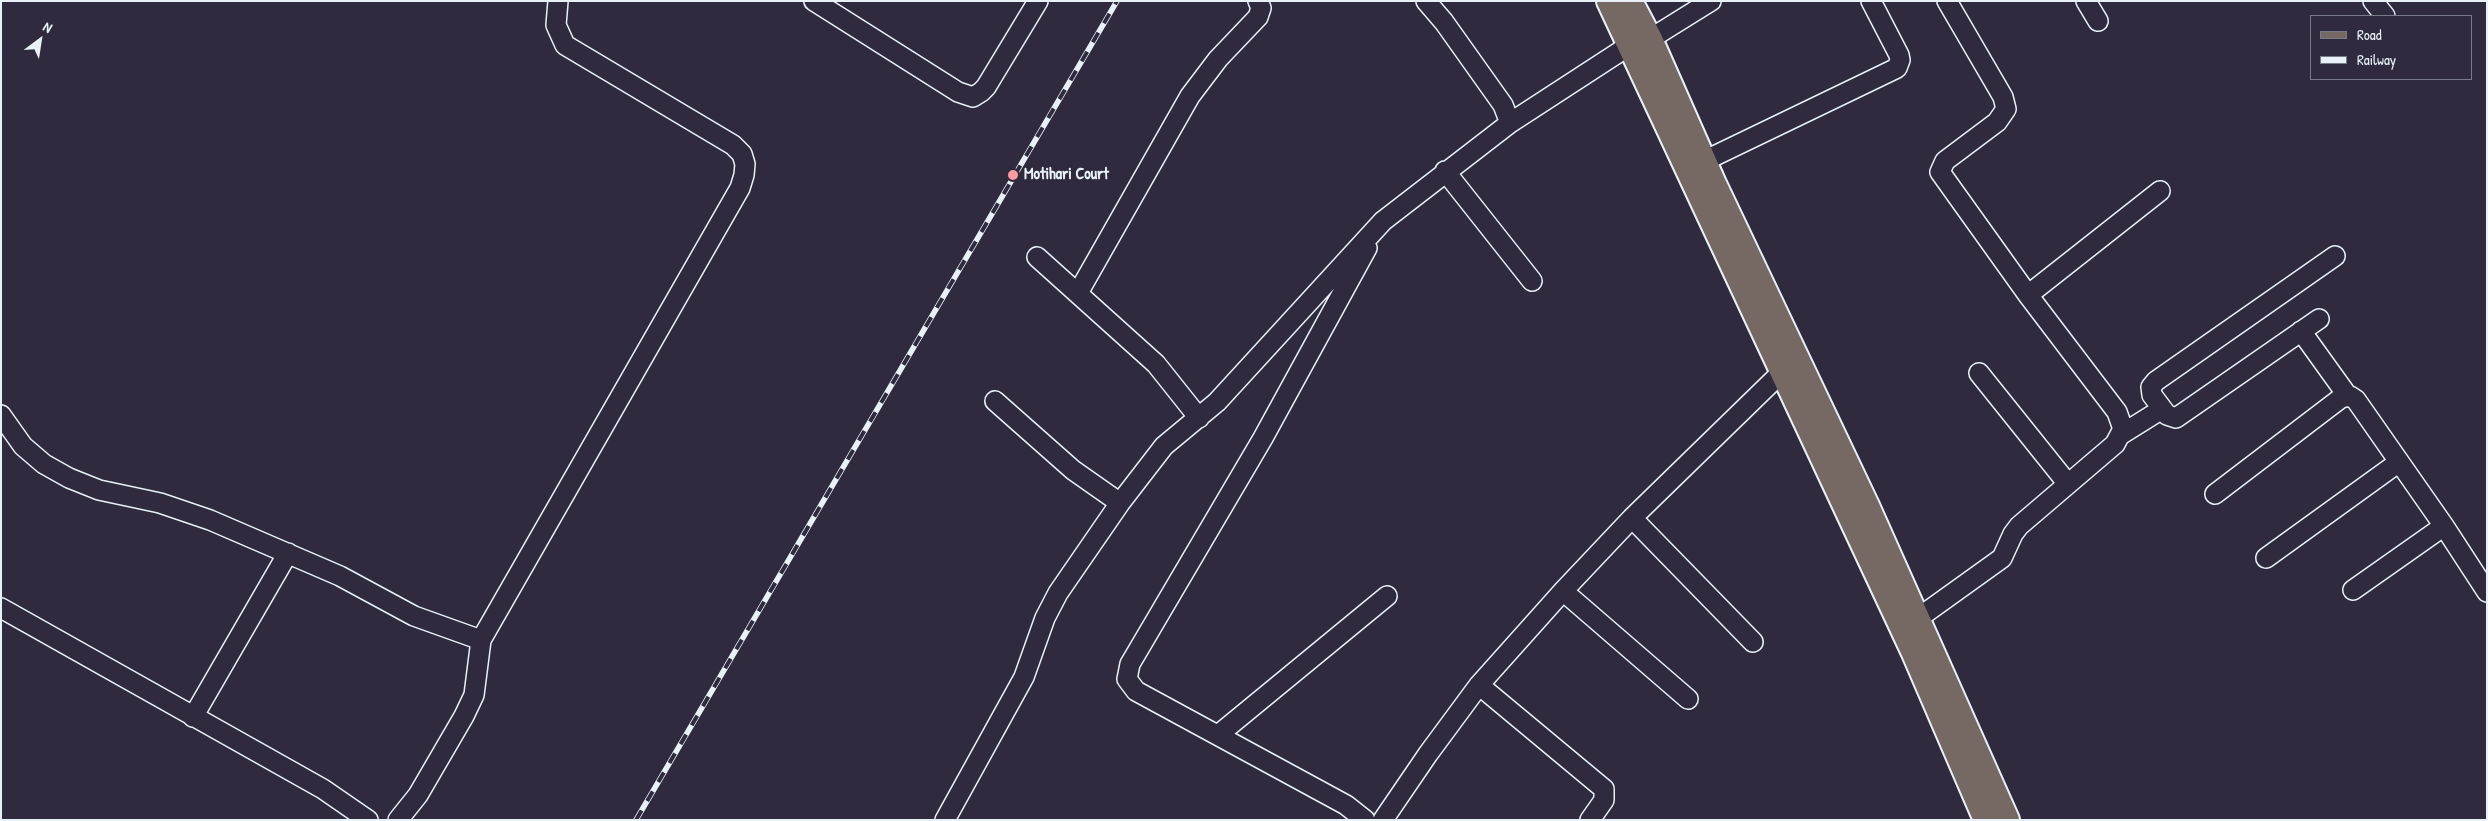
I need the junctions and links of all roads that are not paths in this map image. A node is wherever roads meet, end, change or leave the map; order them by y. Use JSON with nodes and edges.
{"nodes":[{"id":1,"x":558,"y":1,"type":"edge"},
{"id":2,"x":814,"y":1,"type":"edge"},
{"id":3,"x":1038,"y":1,"type":"edge"},
{"id":4,"x":1258,"y":1,"type":"edge"},
{"id":5,"x":1426,"y":1,"type":"edge"},
{"id":6,"x":1609,"y":1,"type":"edge"},
{"id":7,"x":1630,"y":1,"type":"edge"},
{"id":8,"x":1711,"y":1,"type":"edge"},
{"id":9,"x":1871,"y":1,"type":"edge"},
{"id":10,"x":1947,"y":1,"type":"edge"},
{"id":11,"x":2086,"y":1,"type":"edge"},
{"id":12,"x":2373,"y":1,"type":"edge"},
{"id":13,"x":2384,"y":15,"type":"edge"},
{"id":14,"x":2098,"y":21,"type":"dead end"},
{"id":15,"x":1640,"y":42,"type":"junction"},
{"id":16,"x":1510,"y":123,"type":"junction"},
{"id":17,"x":1704,"y":161,"type":"junction"},
{"id":18,"x":1445,"y":172,"type":"junction"},
{"id":19,"x":2160,"y":191,"type":"dead end"},
{"id":20,"x":1383,"y":221,"type":"junction"},
{"id":21,"x":2335,"y":256,"type":"dead end"},
{"id":22,"x":1037,"y":257,"type":"dead end"},
{"id":23,"x":1532,"y":281,"type":"dead end"},
{"id":24,"x":1078,"y":293,"type":"junction"},
{"id":25,"x":2028,"y":294,"type":"junction"},
{"id":26,"x":2319,"y":319,"type":"dead end"},
{"id":27,"x":2301,"y":331,"type":"junction"},
{"id":28,"x":1783,"y":371,"type":"junction"},
{"id":29,"x":1979,"y":373,"type":"dead end"},
{"id":30,"x":2348,"y":395,"type":"junction"},
{"id":31,"x":995,"y":401,"type":"dead end"},
{"id":32,"x":2162,"y":409,"type":"junction"},
{"id":33,"x":1,"y":415,"type":"edge"},
{"id":34,"x":1199,"y":418,"type":"junction"},
{"id":35,"x":2122,"y":434,"type":"junction"},
{"id":36,"x":2399,"y":462,"type":"junction"},
{"id":37,"x":2068,"y":484,"type":"junction"},
{"id":38,"x":2215,"y":494,"type":"dead end"},
{"id":39,"x":1120,"y":504,"type":"junction"},
{"id":40,"x":1632,"y":518,"type":"junction"},
{"id":41,"x":2444,"y":526,"type":"junction"},
{"id":42,"x":288,"y":553,"type":"junction"},
{"id":43,"x":2266,"y":558,"type":"dead end"},
{"id":44,"x":1563,"y":590,"type":"junction"},
{"id":45,"x":2353,"y":590,"type":"dead end"},
{"id":46,"x":2487,"y":592,"type":"edge"},
{"id":47,"x":1387,"y":596,"type":"dead end"},
{"id":48,"x":1,"y":608,"type":"edge"},
{"id":49,"x":1917,"y":620,"type":"junction"},
{"id":50,"x":481,"y":640,"type":"junction"},
{"id":51,"x":1753,"y":642,"type":"dead end"},
{"id":52,"x":1478,"y":685,"type":"junction"},
{"id":53,"x":1688,"y":699,"type":"dead end"},
{"id":54,"x":192,"y":717,"type":"junction"},
{"id":55,"x":1218,"y":735,"type":"junction"},
{"id":56,"x":368,"y":820,"type":"edge"},
{"id":57,"x":398,"y":820,"type":"edge"},
{"id":58,"x":945,"y":820,"type":"edge"},
{"id":59,"x":1366,"y":820,"type":"edge"},
{"id":60,"x":1383,"y":820,"type":"edge"},
{"id":61,"x":1590,"y":820,"type":"edge"},
{"id":62,"x":1986,"y":820,"type":"edge"},
{"id":63,"x":2006,"y":820,"type":"edge"}],
"edges":[{"from":1,"to":50,"type":"street"},
{"from":2,"to":3,"type":"street"},
{"from":4,"to":24,"type":"street"},
{"from":5,"to":16,"type":"street"},
{"from":6,"to":15,"type":"main road"},
{"from":7,"to":15,"type":"main road"},
{"from":8,"to":15,"type":"street"},
{"from":9,"to":17,"type":"street"},
{"from":10,"to":25,"type":"street"},
{"from":11,"to":14,"type":"street"},
{"from":12,"to":13,"type":"street"},
{"from":15,"to":16,"type":"street"},
{"from":15,"to":17,"type":"main road"},
{"from":15,"to":28,"type":"main road"},
{"from":16,"to":18,"type":"street"},
{"from":17,"to":49,"type":"main road"},
{"from":18,"to":20,"type":"street"},
{"from":18,"to":23,"type":"street"},
{"from":19,"to":25,"type":"street"},
{"from":20,"to":34,"type":"street"},
{"from":20,"to":55,"type":"street"},
{"from":21,"to":32,"type":"street"},
{"from":22,"to":24,"type":"street"},
{"from":24,"to":34,"type":"street"},
{"from":25,"to":35,"type":"street"},
{"from":26,"to":27,"type":"street"},
{"from":27,"to":30,"type":"street"},
{"from":27,"to":32,"type":"street"},
{"from":28,"to":40,"type":"street"},
{"from":28,"to":62,"type":"main road"},
{"from":29,"to":37,"type":"street"},
{"from":30,"to":36,"type":"street"},
{"from":30,"to":38,"type":"street"},
{"from":31,"to":39,"type":"street"},
{"from":32,"to":35,"type":"street"},
{"from":33,"to":42,"type":"street"},
{"from":34,"to":39,"type":"street"},
{"from":35,"to":37,"type":"street"},
{"from":36,"to":41,"type":"street"},
{"from":36,"to":43,"type":"street"},
{"from":37,"to":49,"type":"street"},
{"from":39,"to":58,"type":"street"},
{"from":40,"to":44,"type":"street"},
{"from":40,"to":51,"type":"street"},
{"from":41,"to":45,"type":"street"},
{"from":41,"to":46,"type":"street"},
{"from":42,"to":50,"type":"street"},
{"from":42,"to":54,"type":"street"},
{"from":44,"to":52,"type":"street"},
{"from":44,"to":53,"type":"street"},
{"from":47,"to":55,"type":"street"},
{"from":48,"to":54,"type":"street"},
{"from":49,"to":63,"type":"main road"},
{"from":50,"to":57,"type":"street"},
{"from":52,"to":60,"type":"street"},
{"from":52,"to":61,"type":"street"},
{"from":54,"to":56,"type":"street"},
{"from":55,"to":59,"type":"street"}]}
